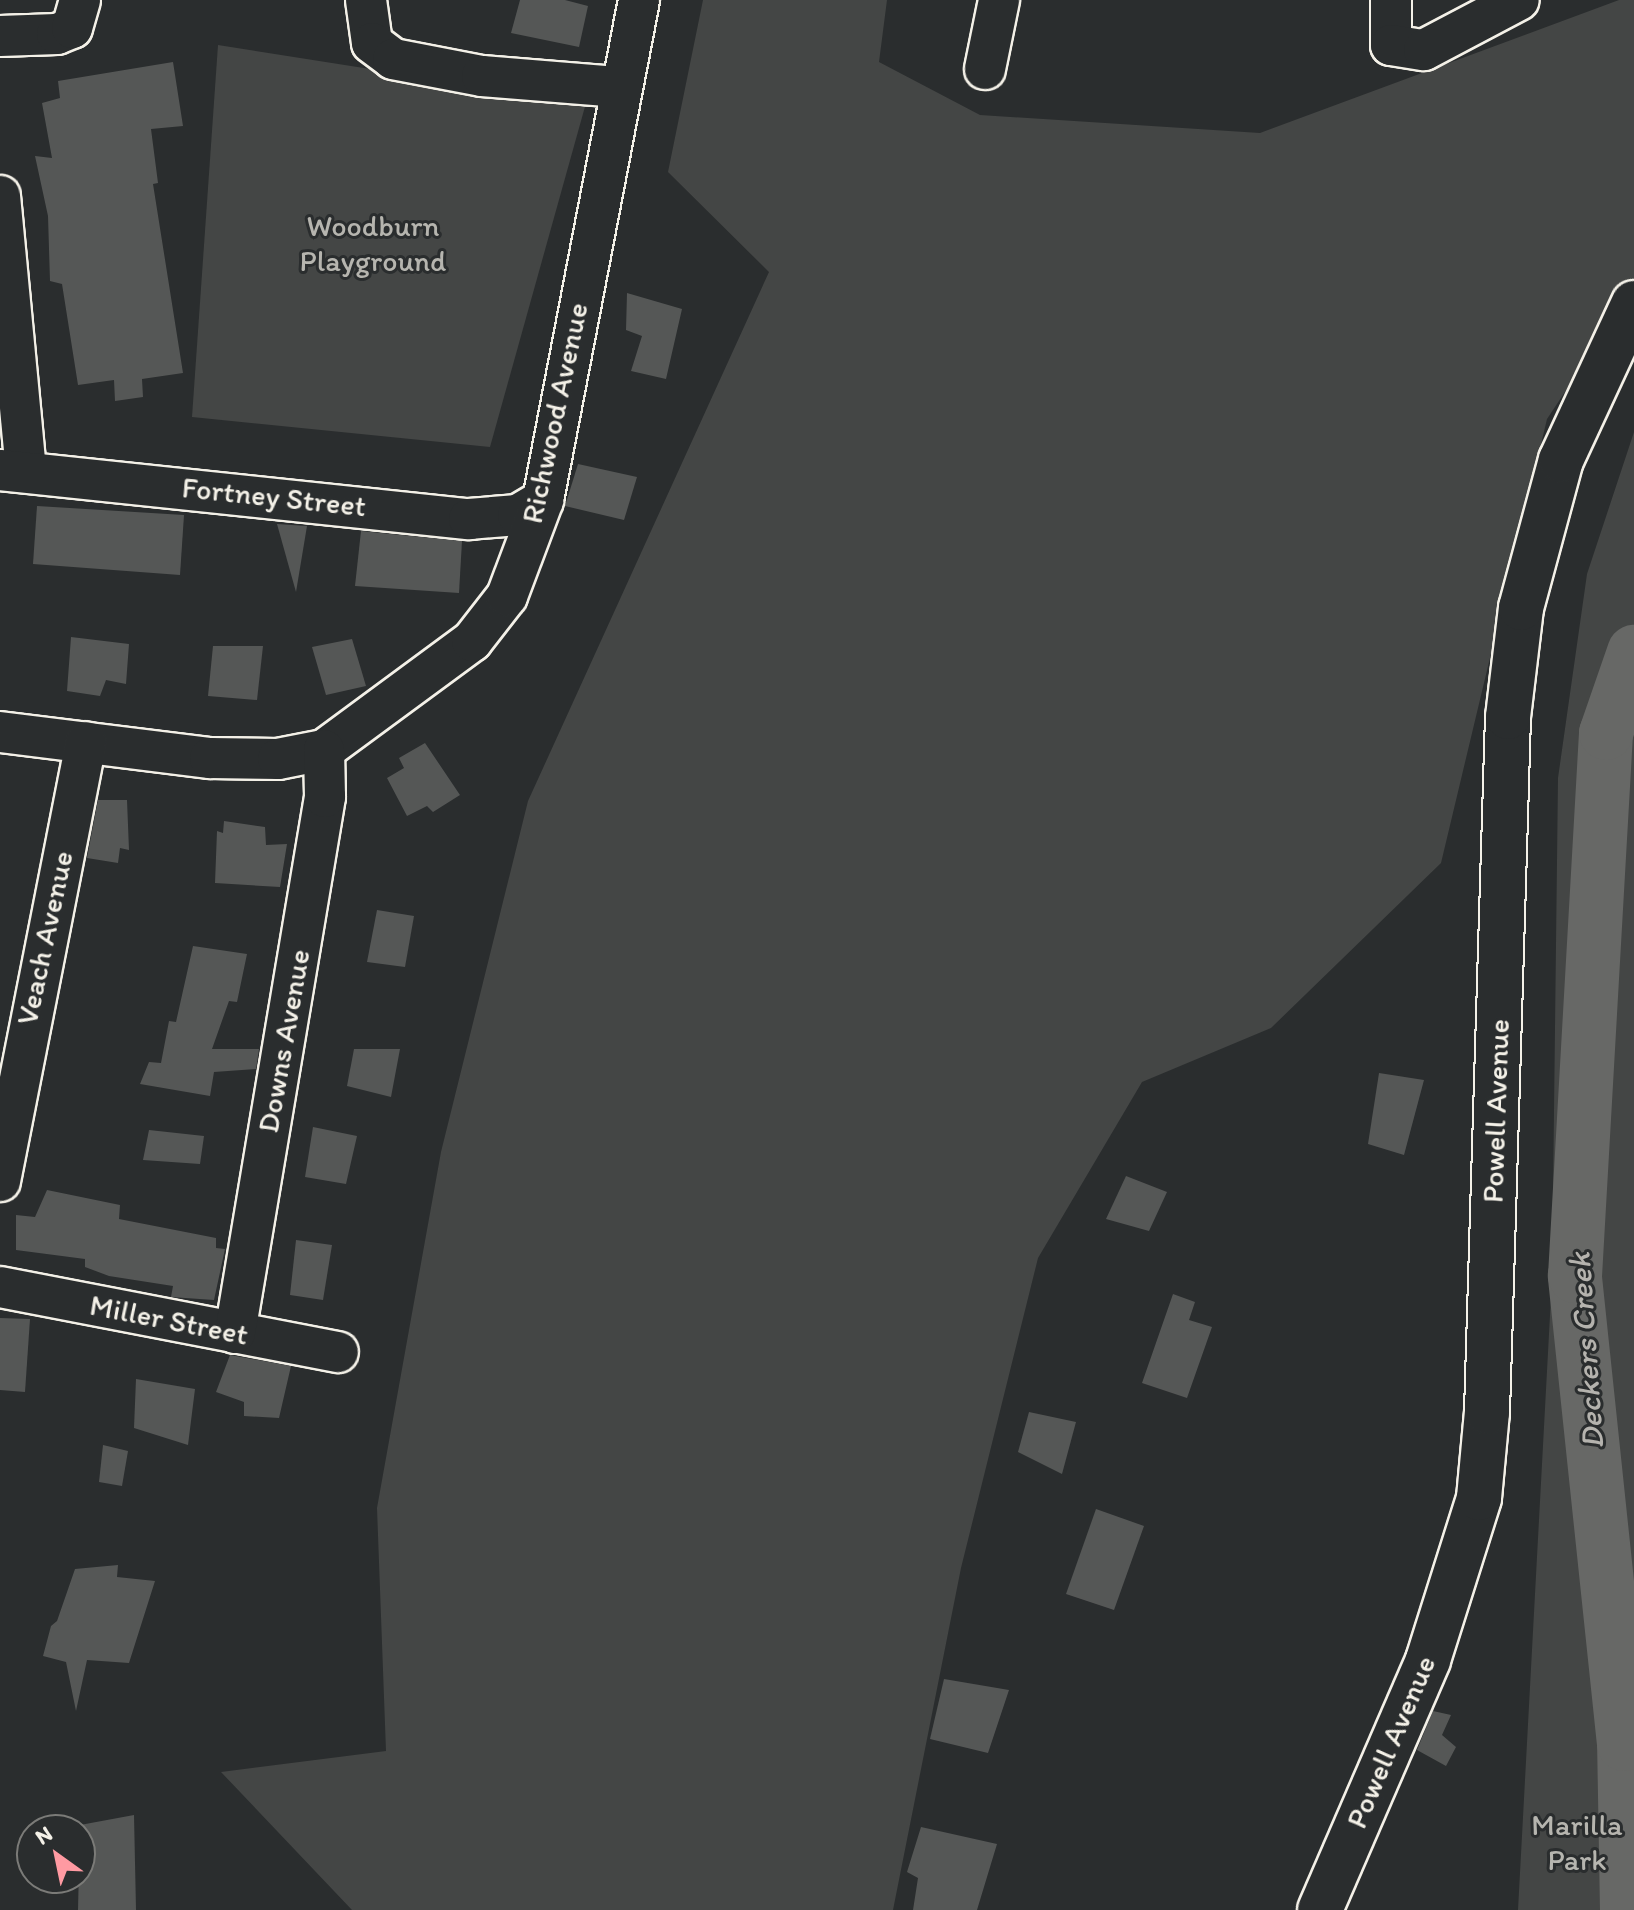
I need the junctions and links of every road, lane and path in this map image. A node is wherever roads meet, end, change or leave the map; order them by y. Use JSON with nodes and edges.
{"nodes":[{"id":1,"x":80,"y":0,"type":"edge"},
{"id":2,"x":366,"y":0,"type":"edge"},
{"id":3,"x":639,"y":0,"type":"edge"},
{"id":4,"x":999,"y":0,"type":"edge"},
{"id":5,"x":1391,"y":0,"type":"edge"},
{"id":6,"x":1519,"y":0,"type":"edge"},
{"id":7,"x":0,"y":36,"type":"edge"},
{"id":8,"x":985,"y":69,"type":"dead end"},
{"id":9,"x":620,"y":87,"type":"junction"},
{"id":10,"x":0,"y":196,"type":"edge"},
{"id":11,"x":1634,"y":303,"type":"edge"},
{"id":12,"x":13,"y":471,"type":"edge"},
{"id":13,"x":543,"y":500,"type":"junction"},
{"id":14,"x":0,"y":732,"type":"edge"},
{"id":15,"x":86,"y":742,"type":"junction"},
{"id":16,"x":324,"y":750,"type":"junction"},
{"id":17,"x":0,"y":1181,"type":"edge"},
{"id":18,"x":0,"y":1287,"type":"edge"},
{"id":19,"x":235,"y":1333,"type":"junction"},
{"id":20,"x":338,"y":1352,"type":"dead end"},
{"id":21,"x":1320,"y":1910,"type":"edge"}],
"edges":[{"from":1,"to":7,"type":"street"},
{"from":2,"to":9,"type":"street"},
{"from":3,"to":9,"type":"street","name":"Richwood Avenue"},
{"from":4,"to":8,"type":"street"},
{"from":5,"to":6,"type":"street"},
{"from":9,"to":13,"type":"street","name":"Richwood Avenue"},
{"from":10,"to":12,"type":"street"},
{"from":11,"to":21,"type":"main road","name":"Powell Avenue"},
{"from":12,"to":13,"type":"street","name":"Fortney Street"},
{"from":13,"to":16,"type":"street","name":"Richwood Avenue"},
{"from":14,"to":15,"type":"street","name":"Richwood Avenue"},
{"from":15,"to":16,"type":"street","name":"Richwood Avenue"},
{"from":15,"to":17,"type":"street","name":"Veach Avenue"},
{"from":16,"to":19,"type":"street","name":"Downs Avenue"},
{"from":18,"to":19,"type":"street","name":"Miller Street"},
{"from":19,"to":20,"type":"street","name":"Miller Street"}]}
